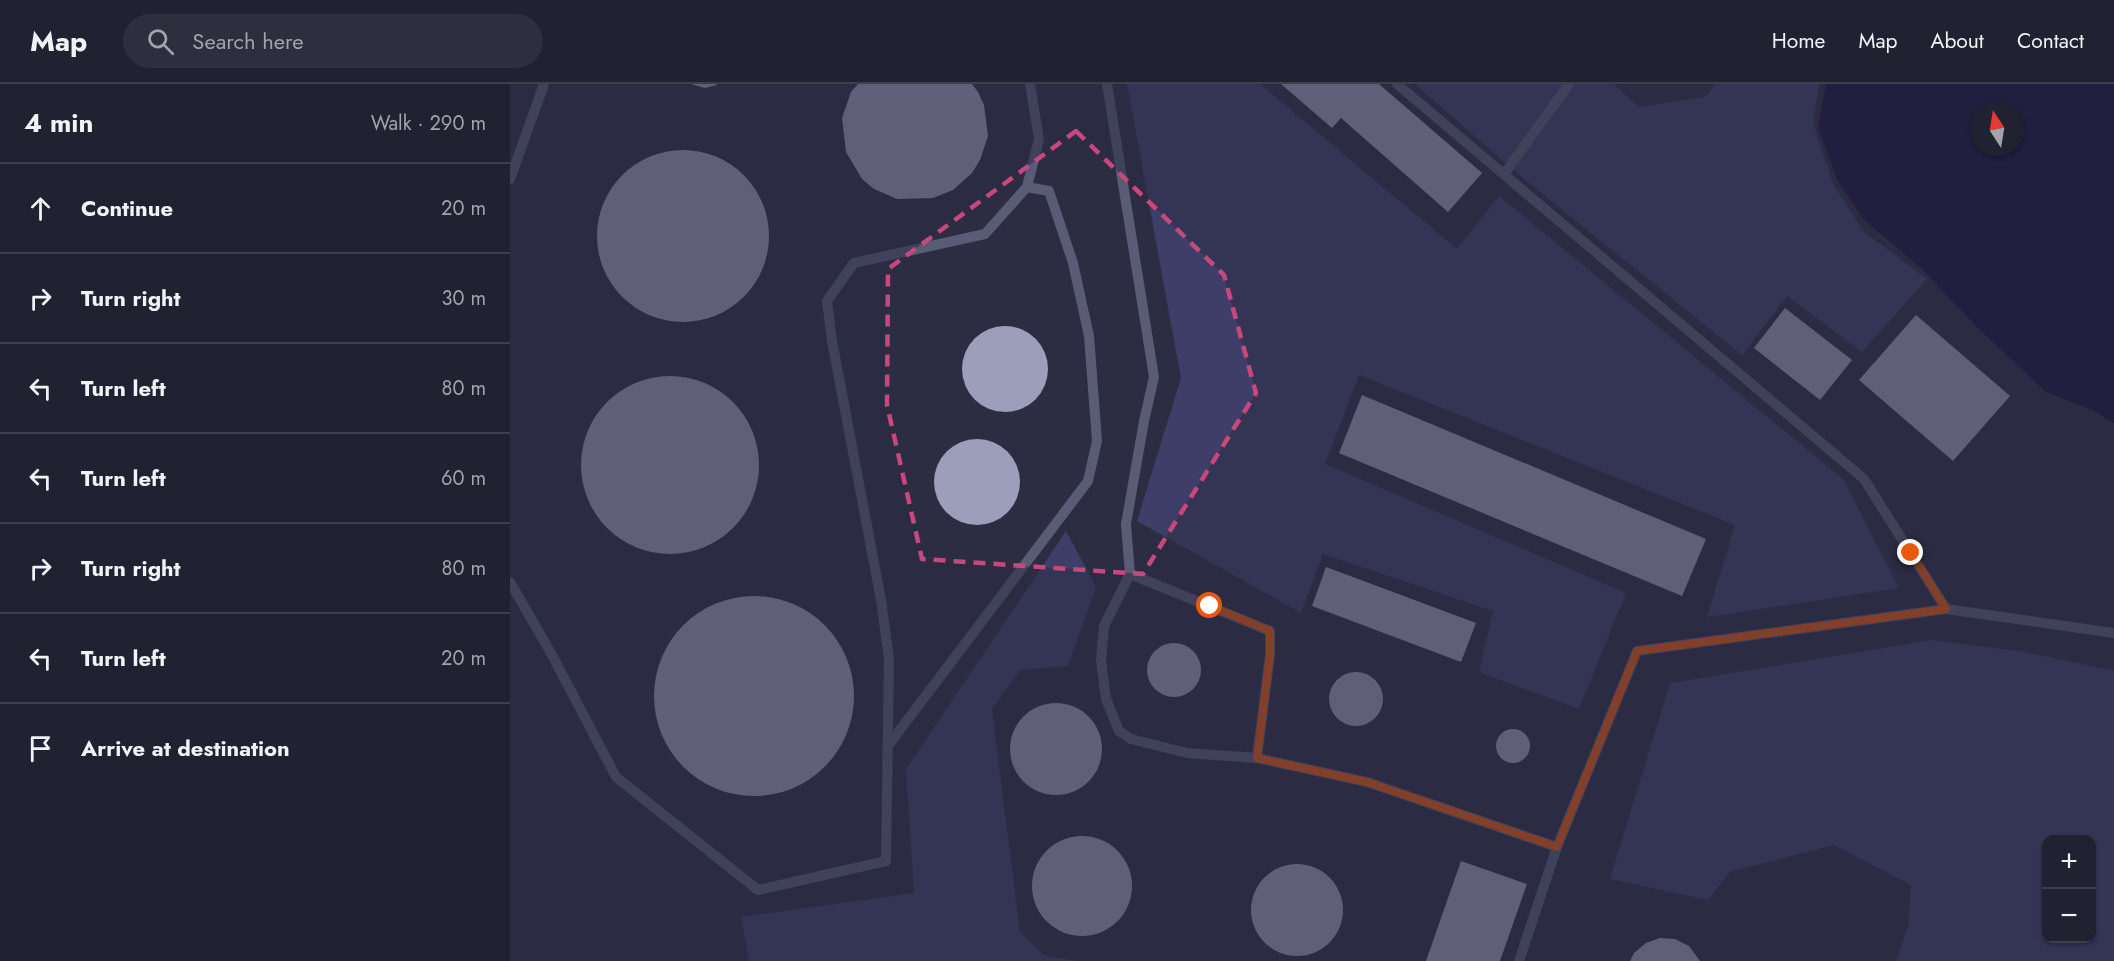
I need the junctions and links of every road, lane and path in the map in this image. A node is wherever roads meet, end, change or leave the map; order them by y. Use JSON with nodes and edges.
{"nodes":[{"id":1,"x":544,"y":84,"type":"edge"},
{"id":2,"x":1030,"y":84,"type":"edge"},
{"id":3,"x":1107,"y":84,"type":"edge"},
{"id":4,"x":1397,"y":84,"type":"edge"},
{"id":5,"x":1569,"y":84,"type":"edge"},
{"id":6,"x":1504,"y":174,"type":"junction"},
{"id":7,"x":510,"y":179,"type":"edge"},
{"id":8,"x":1028,"y":188,"type":"junction"},
{"id":9,"x":1131,"y":574,"type":"junction"},
{"id":10,"x":510,"y":582,"type":"edge"},
{"id":11,"x":1946,"y":609,"type":"junction"},
{"id":12,"x":2114,"y":633,"type":"edge"},
{"id":13,"x":887,"y":748,"type":"junction"},
{"id":14,"x":1257,"y":758,"type":"junction"},
{"id":15,"x":1557,"y":847,"type":"junction"},
{"id":16,"x":1519,"y":961,"type":"edge"}],
"edges":[{"from":1,"to":7,"type":"lane"},
{"from":2,"to":8,"type":"lane"},
{"from":3,"to":9,"type":"lane"},
{"from":4,"to":6,"type":"lane"},
{"from":5,"to":6,"type":"lane"},
{"from":6,"to":11,"type":"lane"},
{"from":8,"to":13,"type":"lane"},
{"from":8,"to":13,"type":"lane"},
{"from":9,"to":14,"type":"lane"},
{"from":9,"to":14,"type":"lane"},
{"from":10,"to":13,"type":"lane"},
{"from":11,"to":12,"type":"lane"},
{"from":11,"to":15,"type":"lane"},
{"from":14,"to":15,"type":"lane"},
{"from":15,"to":16,"type":"lane"}]}
